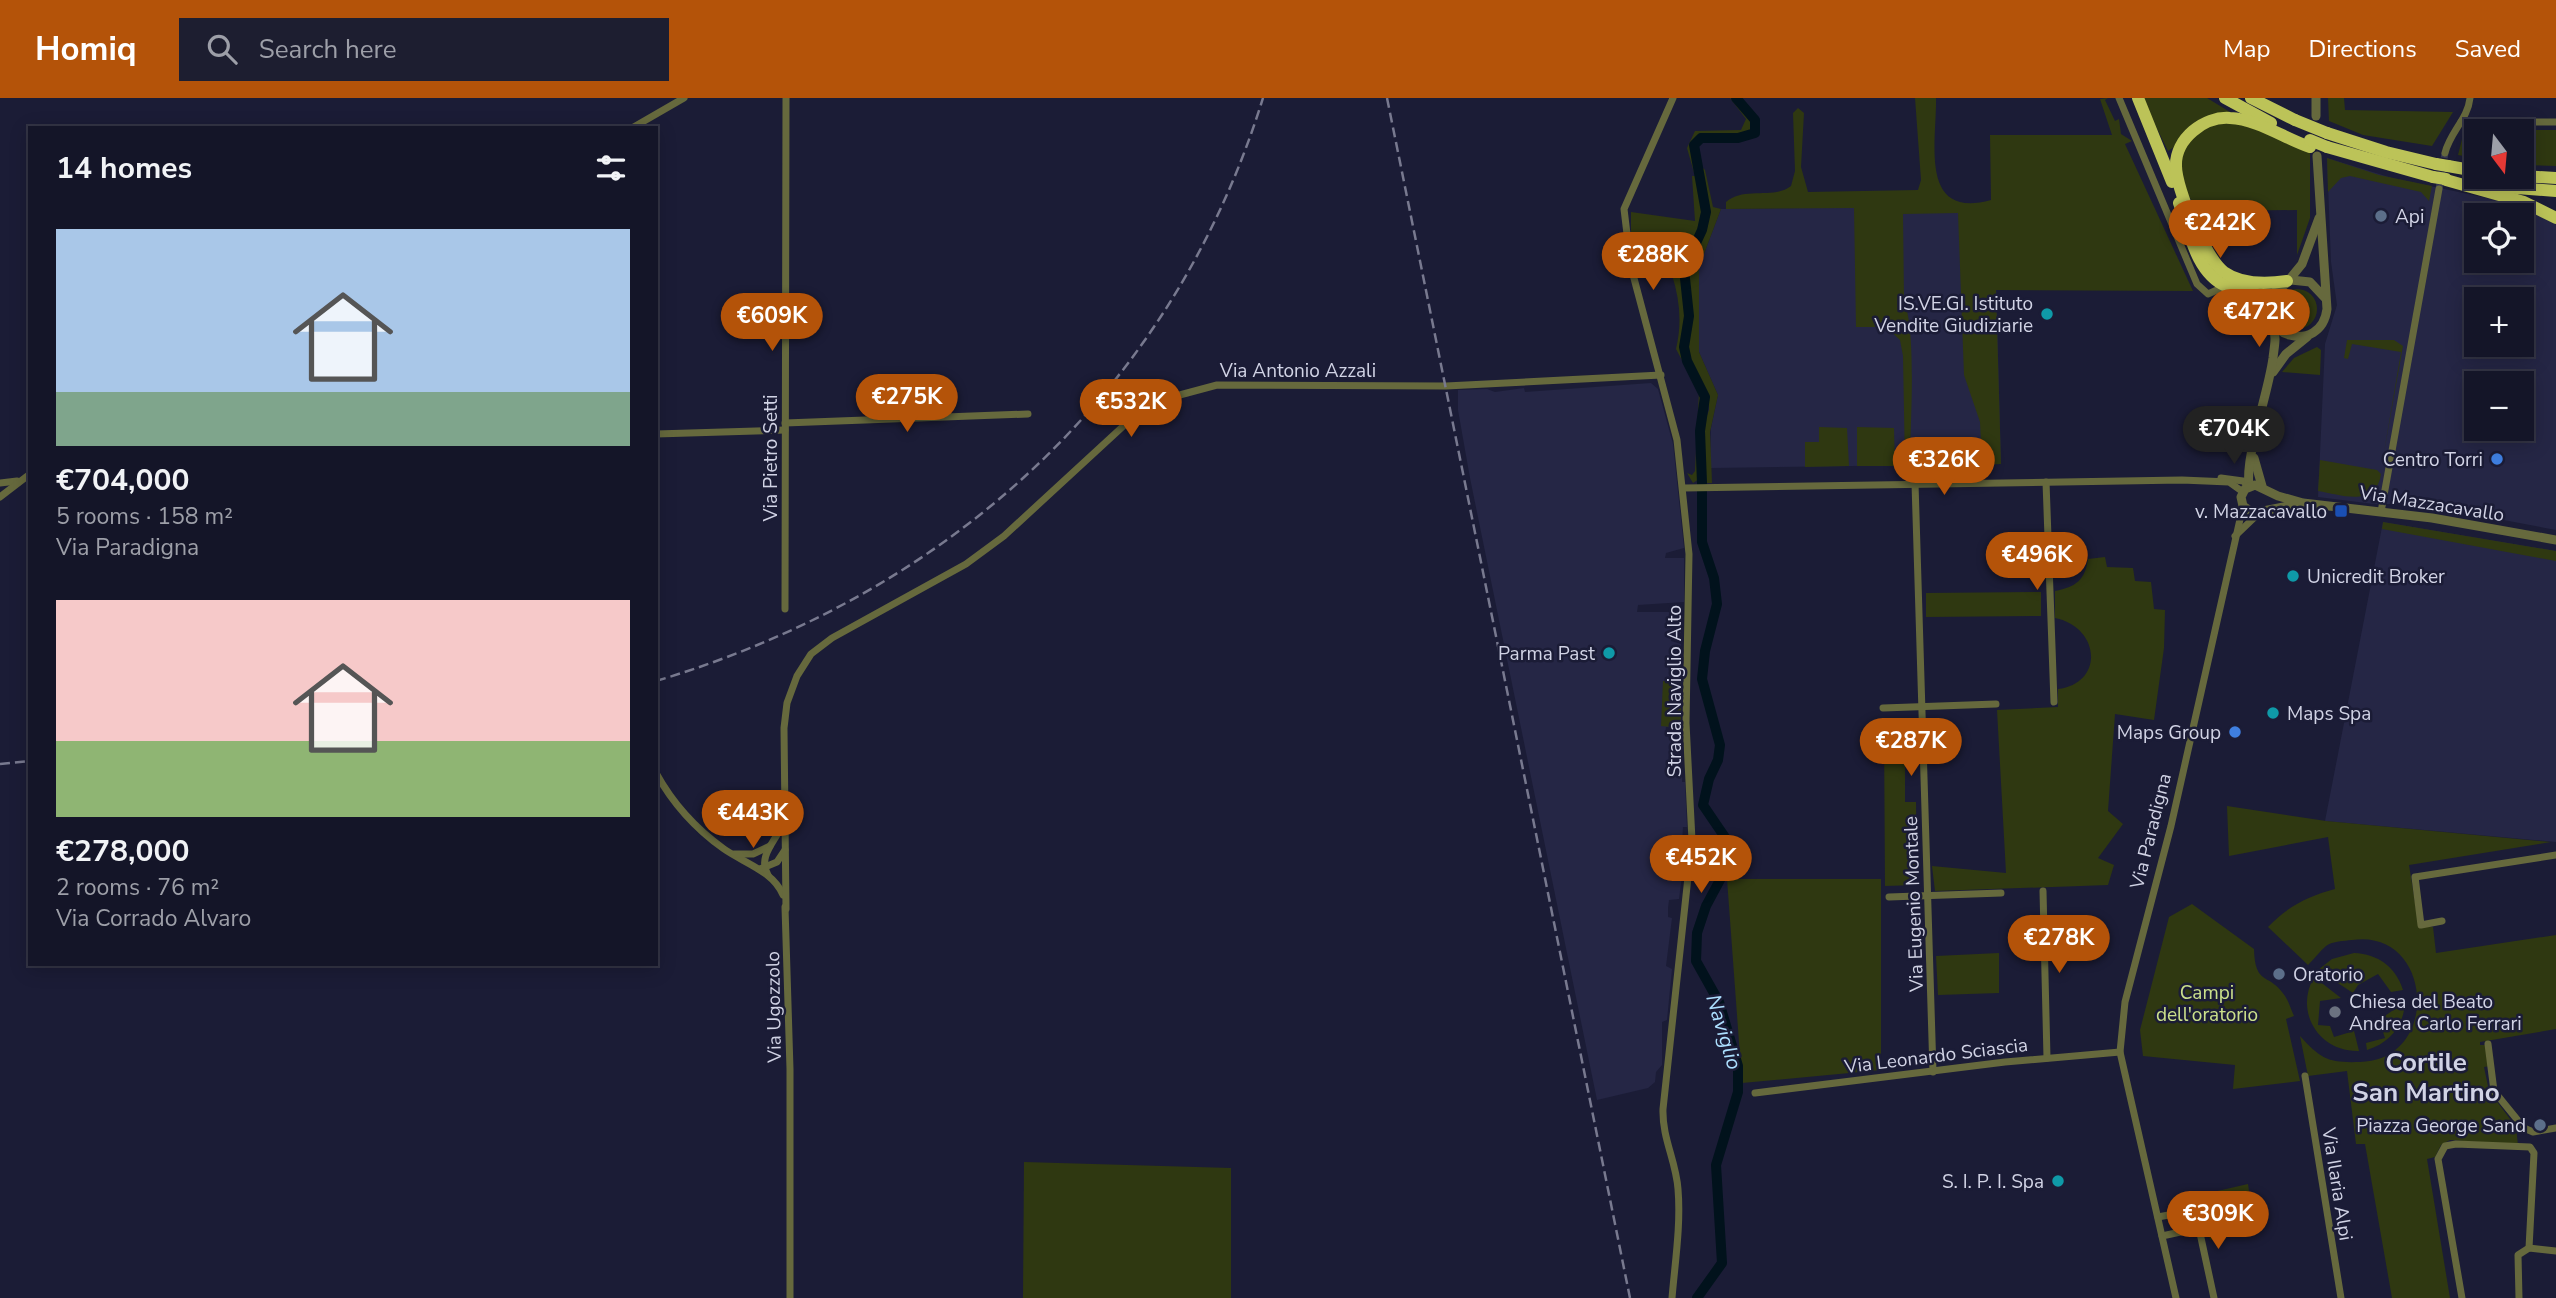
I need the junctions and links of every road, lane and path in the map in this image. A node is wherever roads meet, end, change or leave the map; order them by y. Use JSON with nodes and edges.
{"nodes":[{"id":1,"x":684,"y":98,"type":"edge"},
{"id":2,"x":786,"y":98,"type":"edge"},
{"id":3,"x":1673,"y":98,"type":"edge"},
{"id":4,"x":2119,"y":98,"type":"edge"},
{"id":5,"x":2138,"y":98,"type":"edge"},
{"id":6,"x":2225,"y":98,"type":"edge"},
{"id":7,"x":2250,"y":98,"type":"edge"},
{"id":8,"x":2263,"y":98,"type":"edge"},
{"id":9,"x":2316,"y":98,"type":"edge"},
{"id":10,"x":2470,"y":98,"type":"edge"},
{"id":11,"x":2316,"y":116,"type":"dead end"},
{"id":12,"x":649,"y":118,"type":"junction"},
{"id":13,"x":2295,"y":120,"type":"junction"},
{"id":14,"x":2461,"y":122,"type":"junction"},
{"id":15,"x":2556,"y":122,"type":"edge"},
{"id":16,"x":635,"y":126,"type":"edge"},
{"id":17,"x":643,"y":126,"type":"edge"},
{"id":18,"x":2318,"y":149,"type":"junction"},
{"id":19,"x":2445,"y":153,"type":"tunnel mouth"},
{"id":20,"x":2464,"y":173,"type":"edge"},
{"id":21,"x":2441,"y":176,"type":"junction"},
{"id":22,"x":2534,"y":177,"type":"edge"},
{"id":23,"x":2555,"y":178,"type":"edge"},
{"id":24,"x":2556,"y":191,"type":"edge"},
{"id":25,"x":2319,"y":216,"type":"junction"},
{"id":26,"x":2556,"y":218,"type":"edge"},
{"id":27,"x":2194,"y":271,"type":"junction"},
{"id":28,"x":2208,"y":273,"type":"junction"},
{"id":29,"x":2230,"y":281,"type":"junction"},
{"id":30,"x":2287,"y":281,"type":"junction"},
{"id":31,"x":2326,"y":299,"type":"junction"},
{"id":32,"x":2268,"y":307,"type":"junction"},
{"id":33,"x":2271,"y":321,"type":"junction"},
{"id":34,"x":2313,"y":334,"type":"junction"},
{"id":35,"x":2272,"y":373,"type":"junction"},
{"id":36,"x":1661,"y":374,"type":"junction"},
{"id":37,"x":1028,"y":414,"type":"dead end"},
{"id":38,"x":785,"y":426,"type":"junction"},
{"id":39,"x":658,"y":434,"type":"edge"},
{"id":40,"x":2254,"y":449,"type":"junction"},
{"id":41,"x":2249,"y":462,"type":"junction"},
{"id":42,"x":28,"y":475,"type":"edge"},
{"id":43,"x":2234,"y":478,"type":"junction"},
{"id":44,"x":2182,"y":480,"type":"junction"},
{"id":45,"x":18,"y":481,"type":"junction"},
{"id":46,"x":2046,"y":482,"type":"junction"},
{"id":47,"x":0,"y":483,"type":"edge"},
{"id":48,"x":1915,"y":483,"type":"junction"},
{"id":49,"x":1684,"y":488,"type":"junction"},
{"id":50,"x":2246,"y":489,"type":"junction"},
{"id":51,"x":2265,"y":489,"type":"junction"},
{"id":52,"x":0,"y":497,"type":"edge"},
{"id":53,"x":2303,"y":503,"type":"junction"},
{"id":54,"x":2243,"y":506,"type":"junction"},
{"id":55,"x":2261,"y":512,"type":"junction"},
{"id":56,"x":2381,"y":512,"type":"junction"},
{"id":57,"x":2235,"y":537,"type":"junction"},
{"id":58,"x":2556,"y":540,"type":"edge"},
{"id":59,"x":785,"y":608,"type":"dead end"},
{"id":60,"x":2054,"y":702,"type":"dead end"},
{"id":61,"x":1996,"y":704,"type":"dead end"},
{"id":62,"x":1922,"y":706,"type":"junction"},
{"id":63,"x":1883,"y":708,"type":"dead end"},
{"id":64,"x":658,"y":776,"type":"edge"},
{"id":65,"x":784,"y":816,"type":"junction"},
{"id":66,"x":786,"y":844,"type":"junction"},
{"id":67,"x":772,"y":845,"type":"junction"},
{"id":68,"x":730,"y":853,"type":"junction"},
{"id":69,"x":2556,"y":855,"type":"edge"},
{"id":70,"x":760,"y":868,"type":"junction"},
{"id":71,"x":2043,"y":891,"type":"dead end"},
{"id":72,"x":2001,"y":893,"type":"dead end"},
{"id":73,"x":1928,"y":896,"type":"junction"},
{"id":74,"x":1889,"y":897,"type":"dead end"},
{"id":75,"x":786,"y":909,"type":"junction"},
{"id":76,"x":2442,"y":921,"type":"dead end"},
{"id":77,"x":2488,"y":1044,"type":"dead end"},
{"id":78,"x":2120,"y":1052,"type":"junction"},
{"id":79,"x":2047,"y":1058,"type":"junction"},
{"id":80,"x":1933,"y":1072,"type":"junction"},
{"id":81,"x":2305,"y":1076,"type":"dead end"},
{"id":82,"x":1755,"y":1093,"type":"dead end"},
{"id":83,"x":2556,"y":1128,"type":"edge"},
{"id":84,"x":2158,"y":1217,"type":"junction"},
{"id":85,"x":2199,"y":1228,"type":"junction"},
{"id":86,"x":2162,"y":1236,"type":"junction"},
{"id":87,"x":2529,"y":1248,"type":"junction"},
{"id":88,"x":2556,"y":1251,"type":"edge"},
{"id":89,"x":790,"y":1298,"type":"edge"},
{"id":90,"x":1672,"y":1298,"type":"edge"},
{"id":91,"x":2176,"y":1298,"type":"edge"},
{"id":92,"x":2214,"y":1298,"type":"edge"},
{"id":93,"x":2341,"y":1298,"type":"edge"},
{"id":94,"x":2462,"y":1298,"type":"edge"},
{"id":95,"x":2519,"y":1298,"type":"edge"}],
"edges":[{"from":1,"to":12,"type":"street"},
{"from":2,"to":38,"type":"street","name":"Via Pietro Setti"},
{"from":3,"to":36,"type":"street","name":"Strada Naviglio Alto"},
{"from":4,"to":27,"type":"street"},
{"from":5,"to":28,"type":"highway"},
{"from":6,"to":18,"type":"highway"},
{"from":7,"to":13,"type":"highway"},
{"from":8,"to":13,"type":"highway"},
{"from":9,"to":11,"type":"street"},
{"from":10,"to":14,"type":"street"},
{"from":12,"to":16,"type":"street"},
{"from":12,"to":17,"type":"street"},
{"from":13,"to":21,"type":"highway","bridge":true},
{"from":14,"to":15,"type":"street"},
{"from":14,"to":19,"type":"street"},
{"from":18,"to":21,"type":"highway"},
{"from":18,"to":25,"type":"street","name":"Via Paradigna"},
{"from":18,"to":29,"type":"highway"},
{"from":20,"to":21,"type":"highway"},
{"from":21,"to":24,"type":"highway"},
{"from":21,"to":26,"type":"highway"},
{"from":21,"to":56,"type":"street"},
{"from":22,"to":23,"type":"highway"},
{"from":25,"to":30,"type":"street","name":"Via Paradigna"},
{"from":25,"to":31,"type":"street","name":"Via Paradigna"},
{"from":27,"to":28,"type":"street"},
{"from":27,"to":29,"type":"street"},
{"from":28,"to":29,"type":"highway"},
{"from":29,"to":30,"type":"highway"},
{"from":29,"to":32,"type":"highway"},
{"from":30,"to":31,"type":"street"},
{"from":30,"to":32,"type":"street","name":"Via Paradigna"},
{"from":31,"to":34,"type":"street","name":"Via Paradigna"},
{"from":32,"to":33,"type":"street","name":"Via Paradigna"},
{"from":33,"to":34,"type":"street"},
{"from":33,"to":35,"type":"street","name":"Via Paradigna"},
{"from":34,"to":35,"type":"street","name":"Via Paradigna"},
{"from":35,"to":40,"type":"street","name":"Via Paradigna"},
{"from":36,"to":49,"type":"street","name":"Strada Naviglio Alto"},
{"from":36,"to":65,"type":"street","name":"Via Antonio Azzali"},
{"from":37,"to":38,"type":"street"},
{"from":38,"to":39,"type":"street"},
{"from":38,"to":59,"type":"street","name":"Via Pietro Setti"},
{"from":40,"to":41,"type":"street","name":"Via Paradigna"},
{"from":40,"to":51,"type":"street","name":"Via Paradigna"},
{"from":41,"to":43,"type":"street","name":"Via Paradigna"},
{"from":41,"to":50,"type":"street","name":"Via Paradigna"},
{"from":42,"to":45,"type":"street"},
{"from":43,"to":44,"type":"street"},
{"from":43,"to":50,"type":"street"},
{"from":44,"to":46,"type":"street"},
{"from":44,"to":50,"type":"street"},
{"from":45,"to":47,"type":"street"},
{"from":45,"to":52,"type":"street"},
{"from":46,"to":48,"type":"street"},
{"from":46,"to":60,"type":"street"},
{"from":48,"to":49,"type":"street"},
{"from":48,"to":62,"type":"street","name":"Via Eugenio Montale"},
{"from":49,"to":90,"type":"street","name":"Strada Naviglio Alto"},
{"from":50,"to":51,"type":"street"},
{"from":50,"to":54,"type":"street","name":"Via Paradigna"},
{"from":51,"to":53,"type":"street","name":"Via Mazzacavallo"},
{"from":51,"to":55,"type":"street","name":"Via Paradigna"},
{"from":53,"to":55,"type":"street","name":"Via Mazzacavallo"},
{"from":53,"to":56,"type":"street","name":"Via Mazzacavallo"},
{"from":54,"to":55,"type":"street"},
{"from":54,"to":57,"type":"street","name":"Via Paradigna"},
{"from":55,"to":57,"type":"street"},
{"from":56,"to":58,"type":"street","name":"Via Mazzacavallo"},
{"from":57,"to":78,"type":"street","name":"Via Paradigna"},
{"from":61,"to":62,"type":"street"},
{"from":62,"to":63,"type":"street"},
{"from":62,"to":73,"type":"street","name":"Via Eugenio Montale"},
{"from":64,"to":68,"type":"street","name":"Via Ugozzolo"},
{"from":65,"to":66,"type":"street","name":"Via Antonio Azzali"},
{"from":65,"to":67,"type":"street"},
{"from":66,"to":70,"type":"street"},
{"from":66,"to":75,"type":"street","name":"Via Antonio Azzali"},
{"from":67,"to":68,"type":"street"},
{"from":67,"to":70,"type":"street"},
{"from":68,"to":70,"type":"street","name":"Via Ugozzolo"},
{"from":69,"to":76,"type":"street"},
{"from":70,"to":75,"type":"street","name":"Via Ugozzolo"},
{"from":71,"to":79,"type":"street"},
{"from":72,"to":73,"type":"street"},
{"from":73,"to":74,"type":"street"},
{"from":73,"to":80,"type":"street","name":"Via Eugenio Montale"},
{"from":75,"to":89,"type":"street","name":"Via Ugozzolo"},
{"from":77,"to":83,"type":"street"},
{"from":78,"to":79,"type":"street","name":"Via Leonardo Sciascia"},
{"from":78,"to":84,"type":"street","name":"Via Paradigna"},
{"from":79,"to":80,"type":"street","name":"Via Leonardo Sciascia"},
{"from":80,"to":82,"type":"street","name":"Via Leonardo Sciascia"},
{"from":81,"to":93,"type":"street","name":"Via Ilaria Alpi"},
{"from":84,"to":85,"type":"street"},
{"from":84,"to":86,"type":"street","name":"Via Paradigna"},
{"from":85,"to":86,"type":"street"},
{"from":85,"to":92,"type":"street"},
{"from":86,"to":91,"type":"street","name":"Via Paradigna"},
{"from":87,"to":88,"type":"street"},
{"from":87,"to":94,"type":"street"},
{"from":87,"to":95,"type":"street"}]}
